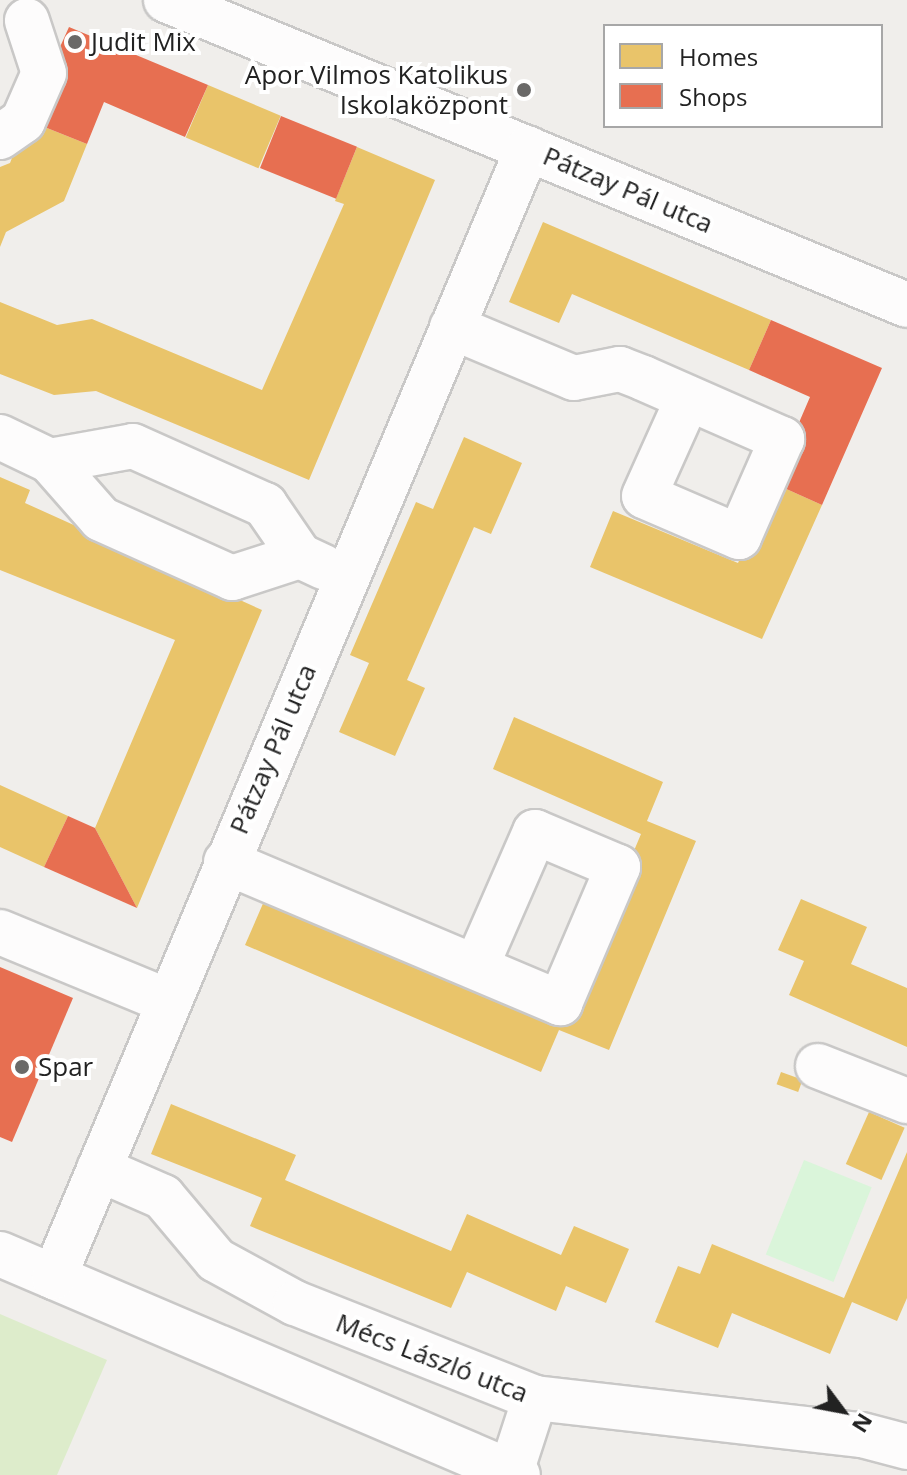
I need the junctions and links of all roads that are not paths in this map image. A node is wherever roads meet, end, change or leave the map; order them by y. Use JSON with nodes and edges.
{"nodes":[{"id":1,"x":166,"y":0,"type":"edge"},
{"id":2,"x":22,"y":18,"type":"edge"},
{"id":3,"x":0,"y":137,"type":"edge"},
{"id":4,"x":528,"y":148,"type":"junction"},
{"id":5,"x":907,"y":305,"type":"edge"},
{"id":6,"x":452,"y":327,"type":"junction"},
{"id":7,"x":688,"y":398,"type":"dead end"},
{"id":8,"x":0,"y":437,"type":"edge"},
{"id":9,"x":50,"y":461,"type":"junction"},
{"id":10,"x":300,"y":556,"type":"junction"},
{"id":11,"x":344,"y":576,"type":"junction"},
{"id":12,"x":226,"y":862,"type":"junction"},
{"id":13,"x":0,"y":932,"type":"edge"},
{"id":14,"x":476,"y":967,"type":"dead end"},
{"id":15,"x":167,"y":1001,"type":"junction"},
{"id":16,"x":818,"y":1066,"type":"dead end"},
{"id":17,"x":907,"y":1101,"type":"edge"},
{"id":18,"x":99,"y":1169,"type":"junction"},
{"id":19,"x":0,"y":1254,"type":"edge"},
{"id":20,"x":54,"y":1277,"type":"junction"},
{"id":21,"x":535,"y":1398,"type":"junction"},
{"id":22,"x":907,"y":1447,"type":"edge"},
{"id":23,"x":514,"y":1474,"type":"edge"}],
"edges":[{"from":1,"to":4,"type":"street"},
{"from":2,"to":3,"type":"street"},
{"from":4,"to":5,"type":"street","name":"Pátzay Pál utca"},
{"from":4,"to":6,"type":"street","name":"Pátzay Pál utca"},
{"from":6,"to":7,"type":"street"},
{"from":6,"to":11,"type":"street","name":"Pátzay Pál utca"},
{"from":8,"to":9,"type":"street"},
{"from":9,"to":10,"type":"street"},
{"from":9,"to":10,"type":"street"},
{"from":10,"to":11,"type":"street"},
{"from":11,"to":12,"type":"street","name":"Pátzay Pál utca"},
{"from":12,"to":14,"type":"street","name":"Pátzay Pál utca"},
{"from":12,"to":15,"type":"street","name":"Pátzay Pál utca"},
{"from":13,"to":15,"type":"street"},
{"from":15,"to":18,"type":"street","name":"Pátzay Pál utca"},
{"from":16,"to":17,"type":"street"},
{"from":18,"to":20,"type":"street","name":"Pátzay Pál utca"},
{"from":18,"to":21,"type":"street","name":"Mécs László utca"},
{"from":19,"to":20,"type":"street"},
{"from":20,"to":23,"type":"street"},
{"from":21,"to":22,"type":"street","name":"Mécs László utca"},
{"from":21,"to":23,"type":"street"}]}
